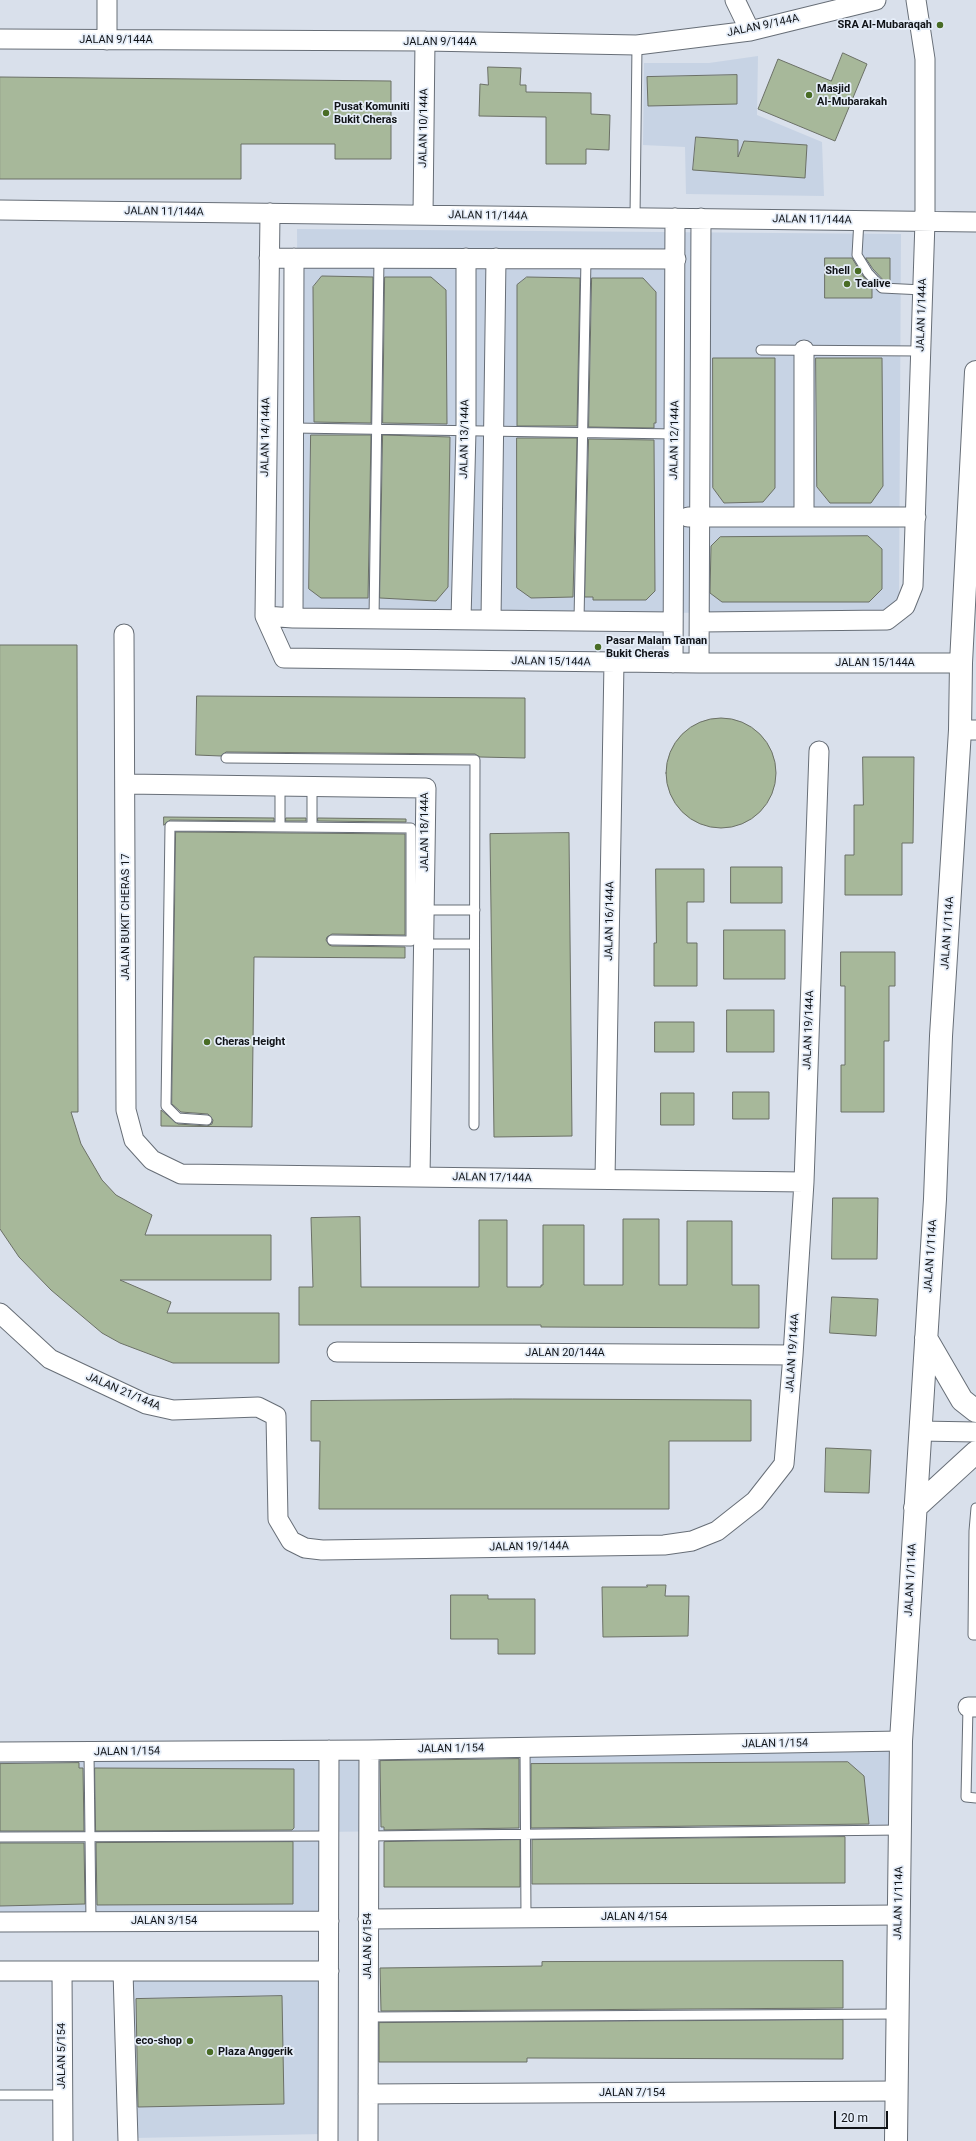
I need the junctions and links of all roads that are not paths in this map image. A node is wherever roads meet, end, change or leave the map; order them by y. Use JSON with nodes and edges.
{"nodes":[{"id":1,"x":107,"y":0,"type":"edge"},
{"id":2,"x":735,"y":0,"type":"edge"},
{"id":3,"x":876,"y":0,"type":"edge"},
{"id":4,"x":916,"y":0,"type":"edge"},
{"id":5,"x":750,"y":31,"type":"junction"},
{"id":6,"x":0,"y":39,"type":"edge"},
{"id":7,"x":107,"y":40,"type":"junction"},
{"id":8,"x":425,"y":41,"type":"junction"},
{"id":9,"x":638,"y":45,"type":"junction"},
{"id":10,"x":0,"y":210,"type":"edge"},
{"id":11,"x":270,"y":213,"type":"junction"},
{"id":12,"x":422,"y":215,"type":"junction"},
{"id":13,"x":635,"y":217,"type":"junction"},
{"id":14,"x":675,"y":218,"type":"junction"},
{"id":15,"x":701,"y":218,"type":"junction"},
{"id":16,"x":859,"y":220,"type":"junction"},
{"id":17,"x":926,"y":221,"type":"junction"},
{"id":18,"x":976,"y":222,"type":"edge"},
{"id":19,"x":269,"y":258,"type":"junction"},
{"id":20,"x":294,"y":258,"type":"junction"},
{"id":21,"x":379,"y":258,"type":"junction"},
{"id":22,"x":466,"y":258,"type":"junction"},
{"id":23,"x":496,"y":258,"type":"junction"},
{"id":24,"x":586,"y":259,"type":"junction"},
{"id":25,"x":676,"y":259,"type":"junction"},
{"id":26,"x":923,"y":290,"type":"junction"},
{"id":27,"x":761,"y":350,"type":"dead end"},
{"id":28,"x":804,"y":350,"type":"junction"},
{"id":29,"x":921,"y":351,"type":"junction"},
{"id":30,"x":976,"y":372,"type":"edge"},
{"id":31,"x":294,"y":428,"type":"junction"},
{"id":32,"x":377,"y":429,"type":"junction"},
{"id":33,"x":466,"y":431,"type":"junction"},
{"id":34,"x":492,"y":431,"type":"junction"},
{"id":35,"x":582,"y":432,"type":"junction"},
{"id":36,"x":676,"y":434,"type":"junction"},
{"id":37,"x":674,"y":516,"type":"junction"},
{"id":38,"x":700,"y":517,"type":"junction"},
{"id":39,"x":804,"y":517,"type":"junction"},
{"id":40,"x":916,"y":517,"type":"junction"},
{"id":41,"x":265,"y":616,"type":"junction"},
{"id":42,"x":293,"y":618,"type":"junction"},
{"id":43,"x":374,"y":619,"type":"junction"},
{"id":44,"x":461,"y":619,"type":"junction"},
{"id":45,"x":491,"y":619,"type":"junction"},
{"id":46,"x":579,"y":620,"type":"junction"},
{"id":47,"x":673,"y":622,"type":"junction"},
{"id":48,"x":700,"y":622,"type":"junction"},
{"id":49,"x":124,"y":634,"type":"dead end"},
{"id":50,"x":284,"y":658,"type":"joint"},
{"id":51,"x":614,"y":662,"type":"junction"},
{"id":52,"x":673,"y":663,"type":"junction"},
{"id":53,"x":699,"y":663,"type":"junction"},
{"id":54,"x":961,"y":663,"type":"junction"},
{"id":55,"x":968,"y":730,"type":"edge"},
{"id":56,"x":820,"y":751,"type":"dead end"},
{"id":57,"x":226,"y":758,"type":"dead end"},
{"id":58,"x":125,"y":784,"type":"junction"},
{"id":59,"x":280,"y":786,"type":"junction"},
{"id":60,"x":312,"y":786,"type":"junction"},
{"id":61,"x":280,"y":826,"type":"junction"},
{"id":62,"x":312,"y":826,"type":"junction"},
{"id":63,"x":424,"y":910,"type":"junction"},
{"id":64,"x":475,"y":910,"type":"junction"},
{"id":65,"x":332,"y":940,"type":"dead end"},
{"id":66,"x":423,"y":944,"type":"junction"},
{"id":67,"x":474,"y":944,"type":"junction"},
{"id":68,"x":207,"y":1120,"type":"dead end"},
{"id":69,"x":474,"y":1125,"type":"dead end"},
{"id":70,"x":181,"y":1174,"type":"joint"},
{"id":71,"x":420,"y":1177,"type":"junction"},
{"id":72,"x":605,"y":1179,"type":"junction"},
{"id":73,"x":804,"y":1182,"type":"junction"},
{"id":74,"x":0,"y":1313,"type":"edge"},
{"id":75,"x":926,"y":1338,"type":"junction"},
{"id":76,"x":337,"y":1352,"type":"dead end"},
{"id":77,"x":793,"y":1355,"type":"junction"},
{"id":78,"x":268,"y":1411,"type":"joint"},
{"id":79,"x":976,"y":1411,"type":"edge"},
{"id":80,"x":920,"y":1431,"type":"junction"},
{"id":81,"x":976,"y":1432,"type":"edge"},
{"id":82,"x":976,"y":1452,"type":"edge"},
{"id":83,"x":915,"y":1508,"type":"junction"},
{"id":84,"x":976,"y":1508,"type":"edge"},
{"id":85,"x":976,"y":1635,"type":"edge"},
{"id":86,"x":972,"y":1707,"type":"edge"},
{"id":87,"x":901,"y":1741,"type":"junction"},
{"id":88,"x":526,"y":1748,"type":"junction"},
{"id":89,"x":329,"y":1750,"type":"junction"},
{"id":90,"x":369,"y":1750,"type":"junction"},
{"id":91,"x":0,"y":1752,"type":"edge"},
{"id":92,"x":89,"y":1753,"type":"junction"},
{"id":93,"x":976,"y":1798,"type":"edge"},
{"id":94,"x":900,"y":1830,"type":"junction"},
{"id":95,"x":526,"y":1834,"type":"junction"},
{"id":96,"x":89,"y":1836,"type":"junction"},
{"id":97,"x":329,"y":1836,"type":"junction"},
{"id":98,"x":368,"y":1836,"type":"junction"},
{"id":99,"x":0,"y":1837,"type":"edge"},
{"id":100,"x":899,"y":1915,"type":"junction"},
{"id":101,"x":526,"y":1918,"type":"junction"},
{"id":102,"x":368,"y":1919,"type":"junction"},
{"id":103,"x":329,"y":1921,"type":"junction"},
{"id":104,"x":0,"y":1922,"type":"edge"},
{"id":105,"x":90,"y":1922,"type":"junction"},
{"id":106,"x":0,"y":1971,"type":"edge"},
{"id":107,"x":62,"y":1971,"type":"junction"},
{"id":108,"x":123,"y":1971,"type":"junction"},
{"id":109,"x":328,"y":1971,"type":"junction"},
{"id":110,"x":898,"y":2014,"type":"junction"},
{"id":111,"x":368,"y":2018,"type":"junction"},
{"id":112,"x":897,"y":2091,"type":"junction"},
{"id":113,"x":368,"y":2094,"type":"junction"},
{"id":114,"x":0,"y":2095,"type":"edge"},
{"id":115,"x":63,"y":2095,"type":"junction"},
{"id":116,"x":63,"y":2141,"type":"edge"},
{"id":117,"x":128,"y":2141,"type":"edge"},
{"id":118,"x":328,"y":2141,"type":"edge"},
{"id":119,"x":368,"y":2141,"type":"edge"},
{"id":120,"x":896,"y":2141,"type":"edge"}],
"edges":[{"from":1,"to":7,"type":"street"},
{"from":2,"to":5,"type":"street"},
{"from":3,"to":5,"type":"street","name":"JALAN 9/144A"},
{"from":4,"to":17,"type":"street","name":"JALAN 1/144A"},
{"from":5,"to":9,"type":"street","name":"JALAN 9/144A"},
{"from":6,"to":7,"type":"street","name":"JALAN 9/144A"},
{"from":7,"to":8,"type":"street","name":"JALAN 9/144A"},
{"from":8,"to":9,"type":"street","name":"JALAN 9/144A"},
{"from":8,"to":12,"type":"street","name":"JALAN 10/144A"},
{"from":9,"to":13,"type":"lane"},
{"from":10,"to":11,"type":"street","name":"JALAN 11/144A"},
{"from":11,"to":12,"type":"street","name":"JALAN 11/144A"},
{"from":11,"to":19,"type":"street","name":"JALAN 14/144A"},
{"from":12,"to":13,"type":"street","name":"JALAN 11/144A"},
{"from":13,"to":14,"type":"street","name":"JALAN 11/144A"},
{"from":14,"to":15,"type":"street","name":"JALAN 11/144A"},
{"from":14,"to":25,"type":"street","name":"JALAN 12/144A"},
{"from":15,"to":16,"type":"street","name":"JALAN 11/144A"},
{"from":15,"to":38,"type":"street"},
{"from":16,"to":17,"type":"street","name":"JALAN 11/144A"},
{"from":16,"to":26,"type":"lane"},
{"from":17,"to":18,"type":"street","name":"JALAN 11/144A"},
{"from":17,"to":26,"type":"street","name":"JALAN 1/144A"},
{"from":19,"to":20,"type":"street"},
{"from":19,"to":41,"type":"street","name":"JALAN 14/144A"},
{"from":20,"to":21,"type":"street"},
{"from":20,"to":31,"type":"street"},
{"from":21,"to":22,"type":"street"},
{"from":21,"to":32,"type":"lane"},
{"from":22,"to":23,"type":"street"},
{"from":22,"to":33,"type":"street","name":"JALAN 13/144A"},
{"from":23,"to":24,"type":"street"},
{"from":23,"to":34,"type":"street"},
{"from":24,"to":25,"type":"street"},
{"from":24,"to":35,"type":"lane"},
{"from":25,"to":36,"type":"street","name":"JALAN 12/144A"},
{"from":26,"to":29,"type":"street","name":"JALAN 1/144A"},
{"from":27,"to":28,"type":"lane"},
{"from":28,"to":29,"type":"lane"},
{"from":28,"to":39,"type":"street"},
{"from":29,"to":40,"type":"street","name":"JALAN 1/144A"},
{"from":30,"to":54,"type":"street","name":"JALAN 1/114A"},
{"from":31,"to":32,"type":"lane"},
{"from":31,"to":42,"type":"street"},
{"from":32,"to":33,"type":"lane"},
{"from":32,"to":43,"type":"lane"},
{"from":33,"to":34,"type":"lane"},
{"from":33,"to":44,"type":"street","name":"JALAN 13/144A"},
{"from":34,"to":35,"type":"lane"},
{"from":34,"to":45,"type":"street"},
{"from":35,"to":36,"type":"lane"},
{"from":35,"to":46,"type":"lane"},
{"from":36,"to":37,"type":"street","name":"JALAN 12/144A"},
{"from":37,"to":38,"type":"street"},
{"from":37,"to":47,"type":"street","name":"JALAN 12/144A"},
{"from":38,"to":39,"type":"street"},
{"from":38,"to":48,"type":"street"},
{"from":39,"to":40,"type":"street"},
{"from":40,"to":48,"type":"street","name":"JALAN 1/144A"},
{"from":41,"to":42,"type":"street"},
{"from":41,"to":50,"type":"street","name":"JALAN 14/144A"},
{"from":42,"to":43,"type":"street"},
{"from":43,"to":44,"type":"street"},
{"from":44,"to":45,"type":"street"},
{"from":45,"to":46,"type":"street"},
{"from":46,"to":47,"type":"street"},
{"from":47,"to":52,"type":"street","name":"JALAN 12/144A"},
{"from":48,"to":53,"type":"street"},
{"from":49,"to":58,"type":"street","name":"JALAN BUKIT CHERAS 17"},
{"from":50,"to":51,"type":"street","name":"JALAN 15/144A"},
{"from":51,"to":52,"type":"street","name":"JALAN 15/144A"},
{"from":51,"to":72,"type":"street","name":"JALAN 16/144A"},
{"from":52,"to":53,"type":"street","name":"JALAN 15/144A"},
{"from":53,"to":54,"type":"street","name":"JALAN 15/144A"},
{"from":54,"to":55,"type":"street","name":"JALAN 1/114A"},
{"from":55,"to":75,"type":"street","name":"JALAN 1/114A"},
{"from":56,"to":73,"type":"street","name":"JALAN 19/144A"},
{"from":57,"to":64,"type":"lane"},
{"from":58,"to":59,"type":"street","name":"JALAN 18/144A"},
{"from":58,"to":70,"type":"street","name":"JALAN BUKIT CHERAS 17"},
{"from":59,"to":60,"type":"street","name":"JALAN 18/144A"},
{"from":59,"to":61,"type":"lane"},
{"from":60,"to":62,"type":"lane"},
{"from":60,"to":63,"type":"street","name":"JALAN 18/144A"},
{"from":61,"to":62,"type":"lane"},
{"from":61,"to":68,"type":"lane"},
{"from":62,"to":65,"type":"lane"},
{"from":63,"to":64,"type":"lane"},
{"from":63,"to":66,"type":"street","name":"JALAN 18/144A"},
{"from":64,"to":67,"type":"lane"},
{"from":66,"to":67,"type":"lane"},
{"from":66,"to":71,"type":"street","name":"JALAN 18/144A"},
{"from":67,"to":69,"type":"lane"},
{"from":70,"to":71,"type":"street","name":"JALAN 17/144A"},
{"from":71,"to":72,"type":"street","name":"JALAN 17/144A"},
{"from":72,"to":73,"type":"street","name":"JALAN 17/144A"},
{"from":73,"to":77,"type":"street","name":"JALAN 19/144A"},
{"from":74,"to":78,"type":"street","name":"JALAN 21/144A"},
{"from":75,"to":79,"type":"street"},
{"from":75,"to":80,"type":"street","name":"JALAN 1/114A"},
{"from":76,"to":77,"type":"street","name":"JALAN 20/144A"},
{"from":77,"to":78,"type":"street","name":"JALAN 19/144A"},
{"from":80,"to":81,"type":"street"},
{"from":80,"to":83,"type":"street","name":"JALAN 1/114A"},
{"from":82,"to":83,"type":"street"},
{"from":83,"to":87,"type":"street","name":"JALAN 1/114A"},
{"from":84,"to":85,"type":"lane"},
{"from":86,"to":93,"type":"lane"},
{"from":87,"to":88,"type":"street","name":"JALAN 1/154"},
{"from":87,"to":94,"type":"street","name":"JALAN 1/114A"},
{"from":88,"to":90,"type":"street","name":"JALAN 1/154"},
{"from":88,"to":95,"type":"lane"},
{"from":89,"to":90,"type":"street","name":"JALAN 1/154"},
{"from":89,"to":92,"type":"street","name":"JALAN 1/154"},
{"from":89,"to":97,"type":"street"},
{"from":90,"to":98,"type":"street","name":"JALAN 6/154"},
{"from":91,"to":92,"type":"street","name":"JALAN 1/154"},
{"from":92,"to":96,"type":"lane"},
{"from":94,"to":95,"type":"lane"},
{"from":94,"to":100,"type":"street","name":"JALAN 1/114A"},
{"from":95,"to":98,"type":"lane"},
{"from":95,"to":101,"type":"lane"},
{"from":96,"to":97,"type":"lane"},
{"from":96,"to":99,"type":"lane"},
{"from":96,"to":105,"type":"lane"},
{"from":97,"to":103,"type":"street"},
{"from":98,"to":102,"type":"street","name":"JALAN 6/154"},
{"from":100,"to":101,"type":"street","name":"JALAN 4/154"},
{"from":100,"to":110,"type":"street","name":"JALAN 1/114A"},
{"from":101,"to":102,"type":"street","name":"JALAN 4/154"},
{"from":102,"to":111,"type":"street","name":"JALAN 6/154"},
{"from":103,"to":105,"type":"street","name":"JALAN 3/154"},
{"from":103,"to":109,"type":"street"},
{"from":104,"to":105,"type":"street","name":"JALAN 3/154"},
{"from":106,"to":107,"type":"street"},
{"from":107,"to":108,"type":"street"},
{"from":107,"to":115,"type":"street","name":"JALAN 5/154"},
{"from":108,"to":109,"type":"street"},
{"from":108,"to":117,"type":"street"},
{"from":109,"to":118,"type":"street"},
{"from":110,"to":111,"type":"lane"},
{"from":110,"to":112,"type":"street","name":"JALAN 1/114A"},
{"from":111,"to":113,"type":"street","name":"JALAN 6/154"},
{"from":112,"to":113,"type":"street","name":"JALAN 7/154"},
{"from":112,"to":120,"type":"street","name":"JALAN 1/114A"},
{"from":113,"to":119,"type":"street","name":"JALAN 6/154"},
{"from":114,"to":115,"type":"lane"},
{"from":115,"to":116,"type":"street","name":"JALAN 5/154"}]}
